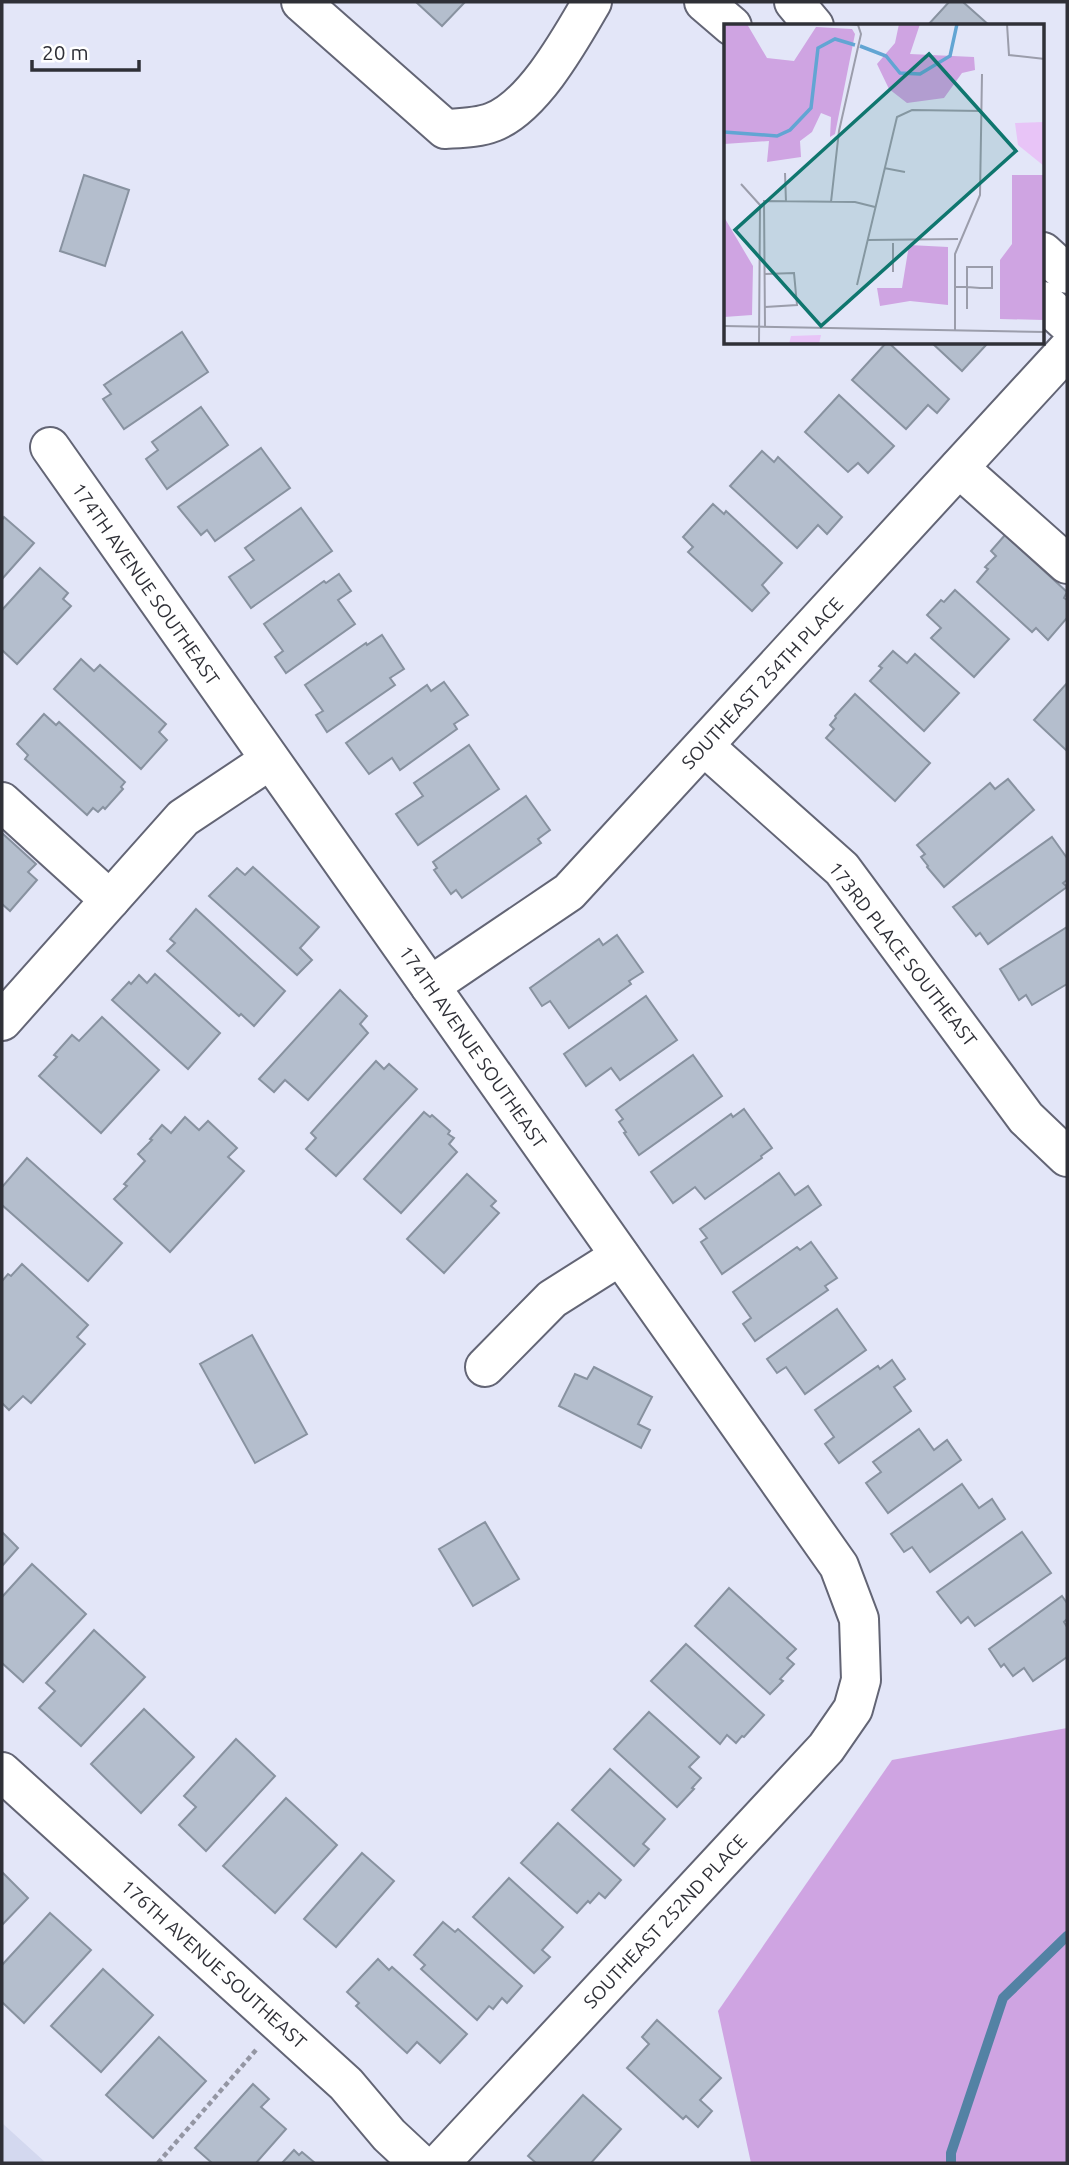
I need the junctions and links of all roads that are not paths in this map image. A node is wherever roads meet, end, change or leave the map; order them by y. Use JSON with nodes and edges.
{"nodes":[{"id":1,"x":301,"y":2,"type":"edge"},
{"id":2,"x":592,"y":2,"type":"edge"},
{"id":3,"x":704,"y":2,"type":"edge"},
{"id":4,"x":794,"y":2,"type":"edge"},
{"id":5,"x":730,"y":24,"type":"edge"},
{"id":6,"x":812,"y":24,"type":"edge"},
{"id":7,"x":1044,"y":252,"type":"edge"},
{"id":8,"x":1067,"y":274,"type":"edge"},
{"id":9,"x":1044,"y":302,"type":"edge"},
{"id":10,"x":1067,"y":323,"type":"edge"},
{"id":11,"x":1067,"y":350,"type":"edge"},
{"id":12,"x":50,"y":447,"type":"dead end"},
{"id":13,"x":959,"y":468,"type":"junction"},
{"id":14,"x":1067,"y":564,"type":"edge"},
{"id":15,"x":704,"y":746,"type":"junction"},
{"id":16,"x":270,"y":760,"type":"junction"},
{"id":17,"x":2,"y":802,"type":"edge"},
{"id":18,"x":110,"y":900,"type":"junction"},
{"id":19,"x":430,"y":986,"type":"junction"},
{"id":20,"x":2,"y":1021,"type":"edge"},
{"id":21,"x":1067,"y":1157,"type":"edge"},
{"id":22,"x":620,"y":1256,"type":"junction"},
{"id":23,"x":485,"y":1367,"type":"dead end"},
{"id":24,"x":861,"y":1662,"type":"joint"},
{"id":25,"x":2,"y":1772,"type":"edge"},
{"id":26,"x":419,"y":2163,"type":"edge"},
{"id":27,"x":440,"y":2163,"type":"edge"}],
"edges":[{"from":1,"to":2,"type":"street"},
{"from":3,"to":5,"type":"street"},
{"from":4,"to":6,"type":"street"},
{"from":7,"to":8,"type":"street"},
{"from":9,"to":10,"type":"street"},
{"from":11,"to":13,"type":"street","name":"SOUTHEAST 254TH PLACE"},
{"from":12,"to":16,"type":"street","name":"174TH AVENUE SOUTHEAST"},
{"from":13,"to":14,"type":"street"},
{"from":13,"to":15,"type":"street","name":"SOUTHEAST 254TH PLACE"},
{"from":15,"to":19,"type":"street","name":"SOUTHEAST 254TH PLACE"},
{"from":15,"to":21,"type":"street","name":"173RD PLACE SOUTHEAST"},
{"from":16,"to":18,"type":"street"},
{"from":16,"to":19,"type":"street","name":"174TH AVENUE SOUTHEAST"},
{"from":17,"to":18,"type":"street"},
{"from":18,"to":20,"type":"street"},
{"from":19,"to":22,"type":"street","name":"174TH AVENUE SOUTHEAST"},
{"from":22,"to":23,"type":"street"},
{"from":22,"to":24,"type":"street","name":"174TH AVENUE SOUTHEAST"},
{"from":24,"to":27,"type":"street","name":"SOUTHEAST 252ND PLACE"},
{"from":25,"to":26,"type":"street","name":"176TH AVENUE SOUTHEAST"}]}
